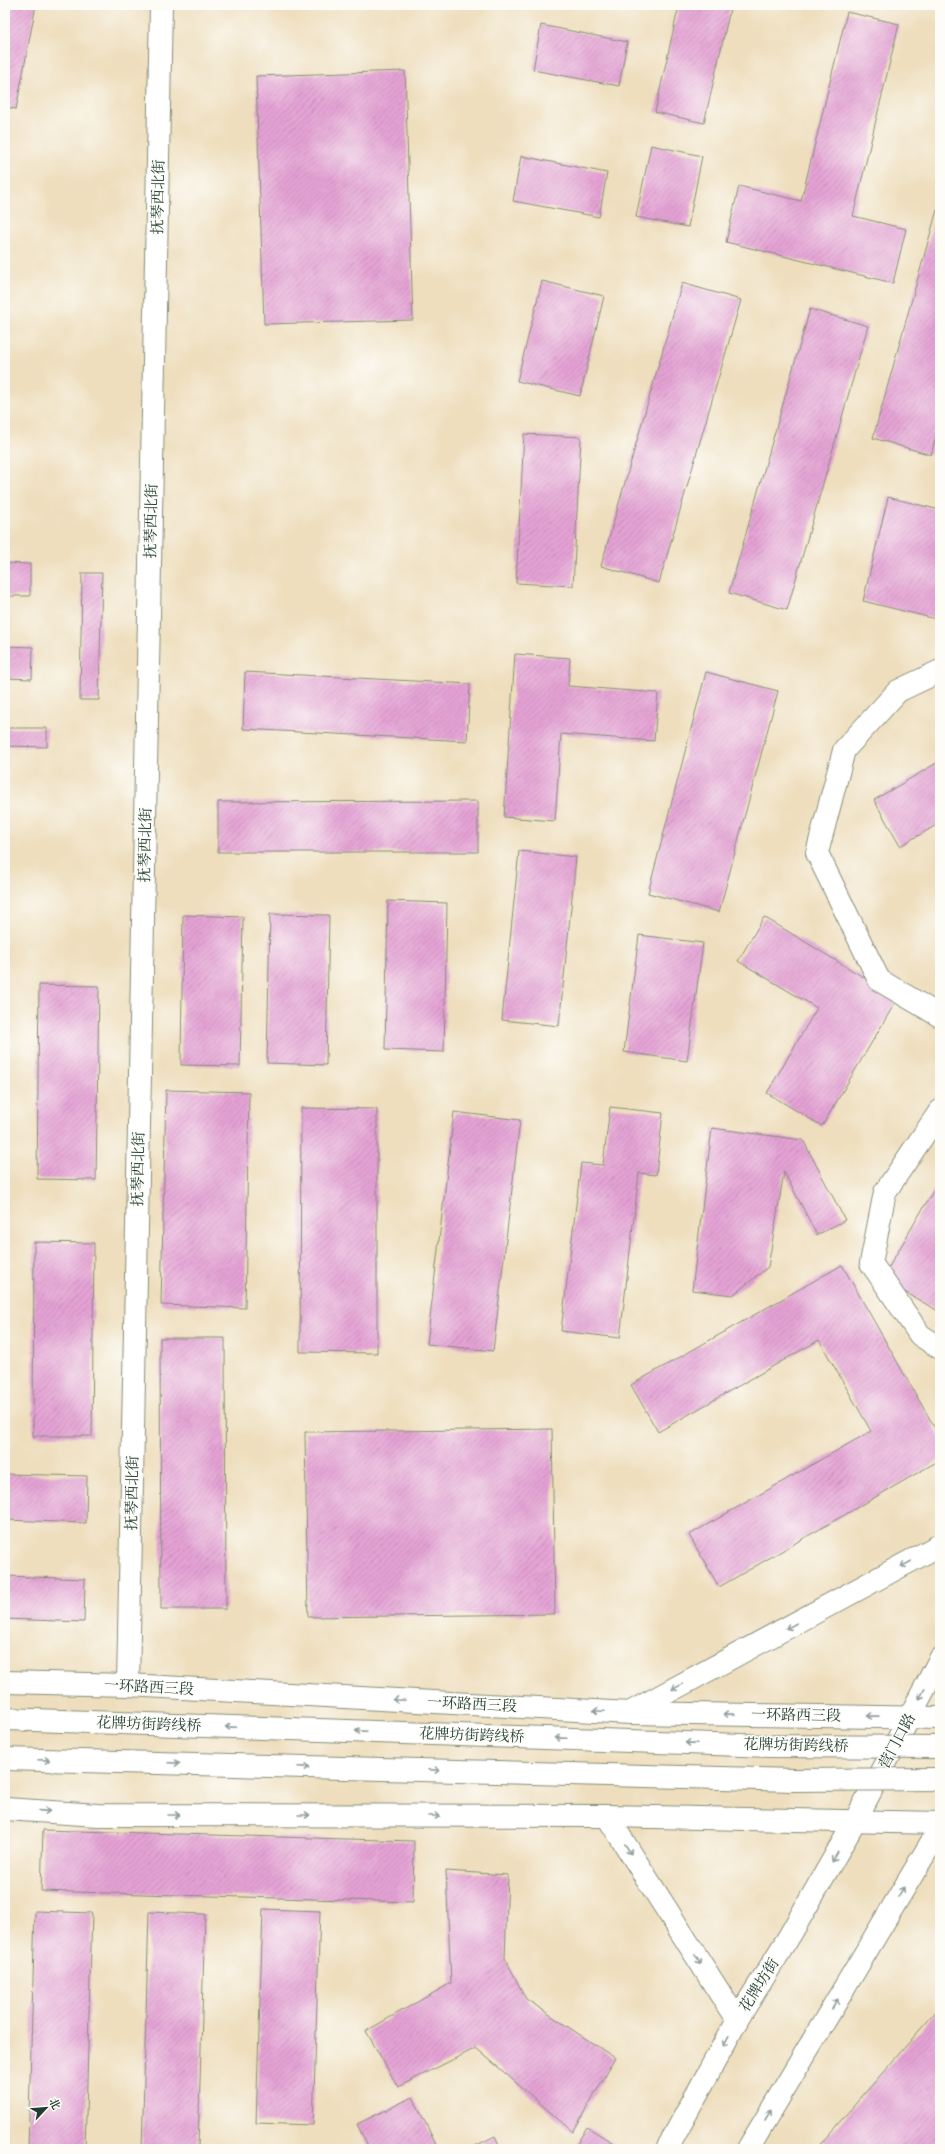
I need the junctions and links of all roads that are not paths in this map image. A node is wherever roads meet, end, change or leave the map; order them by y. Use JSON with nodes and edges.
{"nodes":[{"id":1,"x":161,"y":5,"type":"edge"},
{"id":2,"x":940,"y":671,"type":"edge"},
{"id":3,"x":940,"y":1016,"type":"edge"},
{"id":4,"x":940,"y":1111,"type":"edge"},
{"id":5,"x":940,"y":1348,"type":"edge"},
{"id":6,"x":940,"y":1545,"type":"edge"},
{"id":7,"x":940,"y":1659,"type":"edge"},
{"id":8,"x":5,"y":1682,"type":"edge"},
{"id":9,"x":128,"y":1686,"type":"junction"},
{"id":10,"x":630,"y":1713,"type":"junction"},
{"id":11,"x":910,"y":1717,"type":"junction"},
{"id":12,"x":940,"y":1718,"type":"edge"},
{"id":13,"x":5,"y":1719,"type":"edge"},
{"id":14,"x":940,"y":1747,"type":"edge"},
{"id":15,"x":5,"y":1759,"type":"edge"},
{"id":16,"x":940,"y":1779,"type":"edge"},
{"id":17,"x":5,"y":1809,"type":"edge"},
{"id":18,"x":607,"y":1816,"type":"junction"},
{"id":19,"x":854,"y":1823,"type":"junction"},
{"id":20,"x":940,"y":1823,"type":"edge"},
{"id":21,"x":940,"y":1828,"type":"edge"},
{"id":22,"x":736,"y":2020,"type":"junction"},
{"id":23,"x":667,"y":2149,"type":"edge"},
{"id":24,"x":748,"y":2149,"type":"edge"}],
"edges":[{"from":1,"to":9,"type":"main road","name":"抚琴西北街"},
{"from":2,"to":3,"type":"main road"},
{"from":4,"to":5,"type":"main road"},
{"from":6,"to":10,"type":"main road","one_way":true},
{"from":7,"to":11,"type":"main road","name":"营门口路","one_way":true},
{"from":8,"to":9,"type":"main road","name":"一环路西三段"},
{"from":10,"to":9,"type":"main road","name":"一环路西三段","one_way":true},
{"from":11,"to":10,"type":"main road","name":"一环路西三段","one_way":true},
{"from":11,"to":12,"type":"main road","name":"一环路西三段"},
{"from":11,"to":19,"type":"main road","name":"营门口路"},
{"from":14,"to":13,"type":"main road","name":"花牌坊街跨线桥","one_way":true,"bridge":true},
{"from":15,"to":16,"type":"main road","one_way":true,"bridge":true},
{"from":17,"to":18,"type":"main road","one_way":true},
{"from":18,"to":19,"type":"main road"},
{"from":18,"to":22,"type":"main road","one_way":true},
{"from":19,"to":20,"type":"main road"},
{"from":19,"to":22,"type":"main road","name":"花牌坊街","one_way":true},
{"from":24,"to":21,"type":"main road","one_way":true},
{"from":22,"to":23,"type":"main road","name":"花牌坊街","one_way":true}]}
